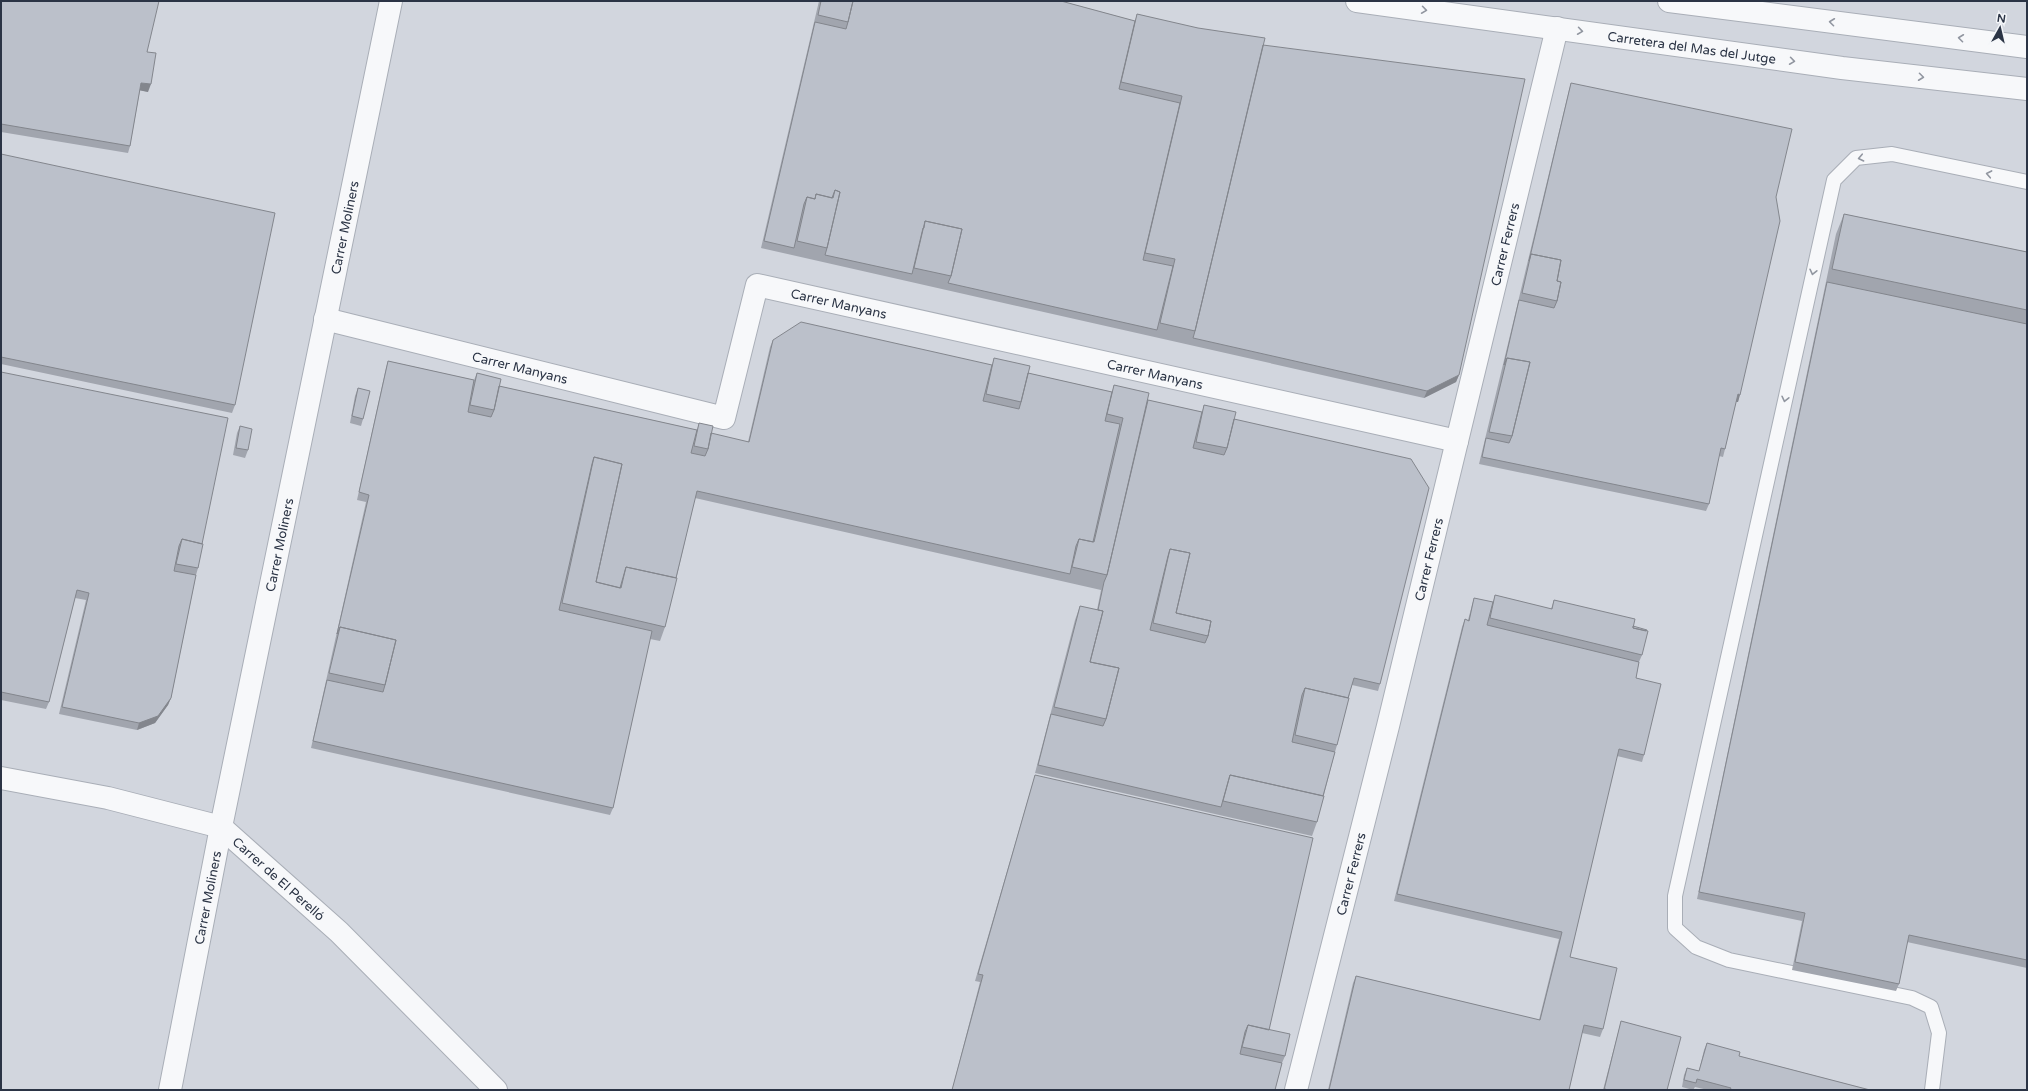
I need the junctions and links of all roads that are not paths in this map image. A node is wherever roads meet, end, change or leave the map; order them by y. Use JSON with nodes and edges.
{"nodes":[{"id":1,"x":391,"y":1,"type":"edge"},
{"id":2,"x":1357,"y":1,"type":"edge"},
{"id":3,"x":1669,"y":1,"type":"edge"},
{"id":4,"x":1557,"y":28,"type":"junction"},
{"id":5,"x":2027,"y":47,"type":"edge"},
{"id":6,"x":2027,"y":89,"type":"edge"},
{"id":7,"x":2027,"y":182,"type":"edge"},
{"id":8,"x":325,"y":319,"type":"junction"},
{"id":9,"x":1457,"y":441,"type":"junction"},
{"id":10,"x":1,"y":778,"type":"edge"},
{"id":11,"x":221,"y":827,"type":"junction"},
{"id":12,"x":170,"y":1090,"type":"edge"},
{"id":13,"x":496,"y":1090,"type":"edge"},
{"id":14,"x":1296,"y":1090,"type":"edge"},
{"id":15,"x":1932,"y":1090,"type":"edge"}],
"edges":[{"from":1,"to":8,"type":"street","name":"Carrer Moliners"},
{"from":2,"to":4,"type":"street","name":"Carretera del Mas del Jutge","one_way":true},
{"from":5,"to":3,"type":"street","one_way":true},
{"from":4,"to":6,"type":"street","name":"Carretera del Mas del Jutge","one_way":true},
{"from":4,"to":9,"type":"street","name":"Carrer Ferrers"},
{"from":7,"to":15,"type":"lane","one_way":true},
{"from":8,"to":9,"type":"street","name":"Carrer Manyans"},
{"from":8,"to":11,"type":"street","name":"Carrer Moliners"},
{"from":9,"to":14,"type":"street","name":"Carrer Ferrers"},
{"from":10,"to":11,"type":"street","name":"Carrer de El Perelló"},
{"from":11,"to":12,"type":"street","name":"Carrer Moliners"},
{"from":11,"to":13,"type":"street","name":"Carrer de El Perelló"}]}
